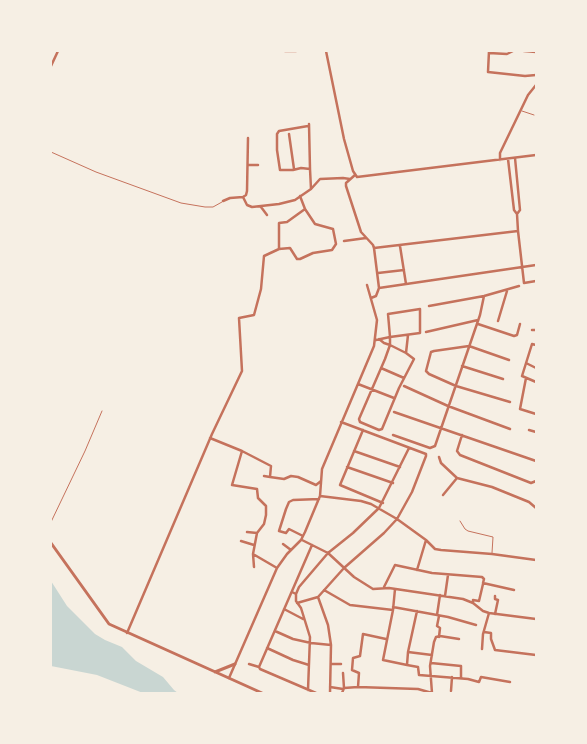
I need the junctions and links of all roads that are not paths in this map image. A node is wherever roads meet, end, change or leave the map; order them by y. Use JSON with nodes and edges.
{"nodes":[{"id":1,"x":58,"y":51,"type":"edge"},
{"id":2,"x":285,"y":51,"type":"edge"},
{"id":3,"x":296,"y":51,"type":"edge"},
{"id":4,"x":326,"y":51,"type":"edge"},
{"id":5,"x":513,"y":51,"type":"edge"},
{"id":6,"x":524,"y":51,"type":"edge"},
{"id":7,"x":489,"y":52,"type":"edge"},
{"id":8,"x":536,"y":52,"type":"edge"},
{"id":9,"x":51,"y":66,"type":"edge"},
{"id":10,"x":536,"y":75,"type":"edge"},
{"id":11,"x":536,"y":85,"type":"edge"},
{"id":12,"x":522,"y":111,"type":"junction"},
{"id":13,"x":534,"y":115,"type":"dead end"},
{"id":14,"x":289,"y":134,"type":"dead end"},
{"id":15,"x":248,"y":138,"type":"dead end"},
{"id":16,"x":51,"y":152,"type":"edge"},
{"id":17,"x":536,"y":155,"type":"edge"},
{"id":18,"x":515,"y":158,"type":"junction"},
{"id":19,"x":508,"y":159,"type":"junction"},
{"id":20,"x":500,"y":160,"type":"junction"},
{"id":21,"x":248,"y":165,"type":"junction"},
{"id":22,"x":258,"y":165,"type":"dead end"},
{"id":23,"x":310,"y":169,"type":"junction"},
{"id":24,"x":294,"y":170,"type":"junction"},
{"id":25,"x":355,"y":175,"type":"junction"},
{"id":26,"x":350,"y":179,"type":"junction"},
{"id":27,"x":311,"y":189,"type":"junction"},
{"id":28,"x":300,"y":196,"type":"junction"},
{"id":29,"x":243,"y":197,"type":"junction"},
{"id":30,"x":223,"y":202,"type":"joint"},
{"id":31,"x":261,"y":207,"type":"junction"},
{"id":32,"x":305,"y":209,"type":"junction"},
{"id":33,"x":267,"y":214,"type":"dead end"},
{"id":34,"x":517,"y":214,"type":"junction"},
{"id":35,"x":518,"y":232,"type":"junction"},
{"id":36,"x":366,"y":238,"type":"junction"},
{"id":37,"x":344,"y":241,"type":"dead end"},
{"id":38,"x":400,"y":246,"type":"junction"},
{"id":39,"x":374,"y":248,"type":"junction"},
{"id":40,"x":279,"y":249,"type":"junction"},
{"id":41,"x":536,"y":265,"type":"edge"},
{"id":42,"x":522,"y":267,"type":"junction"},
{"id":43,"x":404,"y":270,"type":"junction"},
{"id":44,"x":378,"y":273,"type":"junction"},
{"id":45,"x":536,"y":281,"type":"edge"},
{"id":46,"x":406,"y":284,"type":"junction"},
{"id":47,"x":367,"y":285,"type":"dead end"},
{"id":48,"x":519,"y":286,"type":"dead end"},
{"id":49,"x":379,"y":288,"type":"junction"},
{"id":50,"x":507,"y":291,"type":"junction"},
{"id":51,"x":484,"y":296,"type":"junction"},
{"id":52,"x":371,"y":298,"type":"junction"},
{"id":53,"x":429,"y":306,"type":"dead end"},
{"id":54,"x":479,"y":319,"type":"junction"},
{"id":55,"x":498,"y":321,"type":"dead end"},
{"id":56,"x":477,"y":324,"type":"junction"},
{"id":57,"x":520,"y":324,"type":"dead end"},
{"id":58,"x":426,"y":332,"type":"dead end"},
{"id":59,"x":408,"y":335,"type":"junction"},
{"id":60,"x":390,"y":336,"type":"junction"},
{"id":61,"x":378,"y":339,"type":"junction"},
{"id":62,"x":390,"y":345,"type":"junction"},
{"id":63,"x":536,"y":345,"type":"edge"},
{"id":64,"x":469,"y":346,"type":"junction"},
{"id":65,"x":406,"y":352,"type":"junction"},
{"id":66,"x":509,"y":360,"type":"dead end"},
{"id":67,"x":525,"y":363,"type":"junction"},
{"id":68,"x":462,"y":366,"type":"junction"},
{"id":69,"x":381,"y":368,"type":"junction"},
{"id":70,"x":536,"y":368,"type":"edge"},
{"id":71,"x":404,"y":378,"type":"junction"},
{"id":72,"x":526,"y":378,"type":"junction"},
{"id":73,"x":503,"y":379,"type":"dead end"},
{"id":74,"x":536,"y":382,"type":"edge"},
{"id":75,"x":358,"y":384,"type":"junction"},
{"id":76,"x":404,"y":386,"type":"dead end"},
{"id":77,"x":456,"y":386,"type":"junction"},
{"id":78,"x":372,"y":390,"type":"junction"},
{"id":79,"x":394,"y":399,"type":"junction"},
{"id":80,"x":510,"y":402,"type":"dead end"},
{"id":81,"x":448,"y":406,"type":"junction"},
{"id":82,"x":102,"y":411,"type":"dead end"},
{"id":83,"x":394,"y":412,"type":"dead end"},
{"id":84,"x":536,"y":414,"type":"edge"},
{"id":85,"x":341,"y":422,"type":"junction"},
{"id":86,"x":441,"y":428,"type":"junction"},
{"id":87,"x":510,"y":429,"type":"dead end"},
{"id":88,"x":363,"y":430,"type":"junction"},
{"id":89,"x":529,"y":430,"type":"dead end"},
{"id":90,"x":536,"y":432,"type":"edge"},
{"id":91,"x":393,"y":435,"type":"dead end"},
{"id":92,"x":462,"y":435,"type":"junction"},
{"id":93,"x":210,"y":438,"type":"junction"},
{"id":94,"x":409,"y":448,"type":"junction"},
{"id":95,"x":242,"y":451,"type":"junction"},
{"id":96,"x":354,"y":451,"type":"junction"},
{"id":97,"x":439,"y":457,"type":"dead end"},
{"id":98,"x":536,"y":461,"type":"edge"},
{"id":99,"x":347,"y":467,"type":"junction"},
{"id":100,"x":400,"y":467,"type":"junction"},
{"id":101,"x":264,"y":476,"type":"dead end"},
{"id":102,"x":270,"y":478,"type":"junction"},
{"id":103,"x":457,"y":478,"type":"junction"},
{"id":104,"x":321,"y":481,"type":"junction"},
{"id":105,"x":536,"y":481,"type":"edge"},
{"id":106,"x":393,"y":483,"type":"junction"},
{"id":107,"x":443,"y":495,"type":"dead end"},
{"id":108,"x":320,"y":497,"type":"junction"},
{"id":109,"x":383,"y":502,"type":"junction"},
{"id":110,"x":379,"y":508,"type":"junction"},
{"id":111,"x":536,"y":508,"type":"edge"},
{"id":112,"x":396,"y":519,"type":"junction"},
{"id":113,"x":460,"y":521,"type":"dead end"},
{"id":114,"x":51,"y":522,"type":"edge"},
{"id":115,"x":247,"y":532,"type":"dead end"},
{"id":116,"x":257,"y":533,"type":"junction"},
{"id":117,"x":304,"y":536,"type":"junction"},
{"id":118,"x":301,"y":540,"type":"junction"},
{"id":119,"x":426,"y":540,"type":"junction"},
{"id":120,"x":241,"y":541,"type":"dead end"},
{"id":121,"x":51,"y":543,"type":"edge"},
{"id":122,"x":283,"y":544,"type":"dead end"},
{"id":123,"x":254,"y":545,"type":"junction"},
{"id":124,"x":312,"y":545,"type":"junction"},
{"id":125,"x":291,"y":550,"type":"junction"},
{"id":126,"x":328,"y":553,"type":"junction"},
{"id":127,"x":253,"y":554,"type":"junction"},
{"id":128,"x":492,"y":554,"type":"junction"},
{"id":129,"x":536,"y":560,"type":"edge"},
{"id":130,"x":254,"y":567,"type":"dead end"},
{"id":131,"x":277,"y":568,"type":"junction"},
{"id":132,"x":344,"y":568,"type":"junction"},
{"id":133,"x":417,"y":570,"type":"junction"},
{"id":134,"x":448,"y":574,"type":"junction"},
{"id":135,"x":297,"y":580,"type":"junction"},
{"id":136,"x":303,"y":582,"type":"junction"},
{"id":137,"x":483,"y":583,"type":"junction"},
{"id":138,"x":384,"y":587,"type":"junction"},
{"id":139,"x":395,"y":589,"type":"junction"},
{"id":140,"x":324,"y":590,"type":"junction"},
{"id":141,"x":514,"y":590,"type":"dead end"},
{"id":142,"x":292,"y":592,"type":"junction"},
{"id":143,"x":296,"y":594,"type":"junction"},
{"id":144,"x":440,"y":596,"type":"junction"},
{"id":145,"x":445,"y":596,"type":"junction"},
{"id":146,"x":495,"y":596,"type":"dead end"},
{"id":147,"x":318,"y":597,"type":"junction"},
{"id":148,"x":297,"y":603,"type":"junction"},
{"id":149,"x":473,"y":603,"type":"junction"},
{"id":150,"x":393,"y":608,"type":"junction"},
{"id":151,"x":284,"y":609,"type":"junction"},
{"id":152,"x":417,"y":611,"type":"junction"},
{"id":153,"x":489,"y":613,"type":"junction"},
{"id":154,"x":495,"y":614,"type":"junction"},
{"id":155,"x":438,"y":615,"type":"junction"},
{"id":156,"x":536,"y":618,"type":"edge"},
{"id":157,"x":303,"y":619,"type":"junction"},
{"id":158,"x":476,"y":625,"type":"dead end"},
{"id":159,"x":274,"y":631,"type":"junction"},
{"id":160,"x":484,"y":632,"type":"junction"},
{"id":161,"x":127,"y":633,"type":"junction"},
{"id":162,"x":439,"y":636,"type":"junction"},
{"id":163,"x":386,"y":639,"type":"junction"},
{"id":164,"x":459,"y":639,"type":"dead end"},
{"id":165,"x":311,"y":643,"type":"junction"},
{"id":166,"x":332,"y":645,"type":"junction"},
{"id":167,"x":267,"y":648,"type":"junction"},
{"id":168,"x":482,"y":649,"type":"dead end"},
{"id":169,"x":408,"y":652,"type":"junction"},
{"id":170,"x":432,"y":655,"type":"junction"},
{"id":171,"x":536,"y":655,"type":"edge"},
{"id":172,"x":431,"y":663,"type":"junction"},
{"id":173,"x":235,"y":664,"type":"junction"},
{"id":174,"x":249,"y":664,"type":"dead end"},
{"id":175,"x":331,"y":664,"type":"junction"},
{"id":176,"x":342,"y":664,"type":"dead end"},
{"id":177,"x":309,"y":665,"type":"junction"},
{"id":178,"x":406,"y":665,"type":"junction"},
{"id":179,"x":259,"y":667,"type":"junction"},
{"id":180,"x":215,"y":672,"type":"junction"},
{"id":181,"x":342,"y":673,"type":"dead end"},
{"id":182,"x":430,"y":676,"type":"junction"},
{"id":183,"x":452,"y":677,"type":"junction"},
{"id":184,"x":229,"y":678,"type":"junction"},
{"id":185,"x":461,"y":678,"type":"junction"},
{"id":186,"x":510,"y":682,"type":"dead end"},
{"id":187,"x":330,"y":687,"type":"junction"},
{"id":188,"x":358,"y":687,"type":"junction"},
{"id":189,"x":372,"y":688,"type":"junction"},
{"id":190,"x":308,"y":690,"type":"junction"},
{"id":191,"x":343,"y":690,"type":"edge"},
{"id":192,"x":451,"y":691,"type":"dead end"},
{"id":193,"x":262,"y":693,"type":"edge"},
{"id":194,"x":316,"y":693,"type":"edge"},
{"id":195,"x":330,"y":693,"type":"edge"},
{"id":196,"x":373,"y":693,"type":"edge"},
{"id":197,"x":432,"y":693,"type":"edge"}],
"edges":[{"from":1,"to":9,"type":"street"},
{"from":2,"to":3,"type":"street"},
{"from":4,"to":25,"type":"street"},
{"from":5,"to":7,"type":"street"},
{"from":6,"to":8,"type":"street"},
{"from":7,"to":10,"type":"street"},
{"from":11,"to":12,"type":"street"},
{"from":12,"to":13,"type":"lane"},
{"from":12,"to":20,"type":"street"},
{"from":14,"to":24,"type":"street"},
{"from":15,"to":21,"type":"street"},
{"from":16,"to":30,"type":"lane"},
{"from":17,"to":18,"type":"street"},
{"from":18,"to":19,"type":"street"},
{"from":18,"to":34,"type":"street"},
{"from":19,"to":20,"type":"street"},
{"from":19,"to":34,"type":"street"},
{"from":20,"to":25,"type":"street"},
{"from":21,"to":22,"type":"street"},
{"from":21,"to":29,"type":"street"},
{"from":23,"to":24,"type":"street"},
{"from":23,"to":24,"type":"street"},
{"from":23,"to":27,"type":"street"},
{"from":25,"to":26,"type":"street"},
{"from":26,"to":27,"type":"street"},
{"from":26,"to":36,"type":"street"},
{"from":27,"to":28,"type":"street"},
{"from":28,"to":31,"type":"street"},
{"from":28,"to":32,"type":"street"},
{"from":29,"to":30,"type":"street"},
{"from":29,"to":31,"type":"street"},
{"from":31,"to":33,"type":"street"},
{"from":32,"to":40,"type":"street"},
{"from":32,"to":40,"type":"street"},
{"from":34,"to":35,"type":"street"},
{"from":35,"to":38,"type":"street"},
{"from":35,"to":42,"type":"street"},
{"from":36,"to":37,"type":"street"},
{"from":36,"to":39,"type":"street"},
{"from":38,"to":39,"type":"street"},
{"from":38,"to":43,"type":"street"},
{"from":39,"to":44,"type":"street"},
{"from":40,"to":93,"type":"street"},
{"from":41,"to":42,"type":"street"},
{"from":42,"to":45,"type":"street"},
{"from":42,"to":46,"type":"street"},
{"from":43,"to":44,"type":"street"},
{"from":43,"to":46,"type":"street"},
{"from":44,"to":49,"type":"street"},
{"from":46,"to":49,"type":"street"},
{"from":47,"to":52,"type":"street"},
{"from":48,"to":50,"type":"street"},
{"from":49,"to":52,"type":"street"},
{"from":50,"to":51,"type":"street"},
{"from":50,"to":55,"type":"street"},
{"from":51,"to":53,"type":"street"},
{"from":51,"to":54,"type":"street"},
{"from":52,"to":61,"type":"street"},
{"from":54,"to":56,"type":"street"},
{"from":54,"to":58,"type":"street"},
{"from":56,"to":57,"type":"street"},
{"from":56,"to":64,"type":"street"},
{"from":59,"to":60,"type":"street"},
{"from":59,"to":60,"type":"street"},
{"from":59,"to":65,"type":"street"},
{"from":60,"to":61,"type":"street"},
{"from":60,"to":62,"type":"street"},
{"from":61,"to":62,"type":"street"},
{"from":61,"to":75,"type":"street"},
{"from":62,"to":65,"type":"street"},
{"from":62,"to":69,"type":"street"},
{"from":63,"to":67,"type":"street"},
{"from":64,"to":66,"type":"street"},
{"from":64,"to":68,"type":"street"},
{"from":64,"to":77,"type":"street"},
{"from":65,"to":71,"type":"street"},
{"from":67,"to":70,"type":"street"},
{"from":67,"to":72,"type":"street"},
{"from":68,"to":73,"type":"street"},
{"from":68,"to":77,"type":"street"},
{"from":69,"to":71,"type":"street"},
{"from":69,"to":78,"type":"street"},
{"from":71,"to":79,"type":"street"},
{"from":72,"to":74,"type":"street"},
{"from":72,"to":84,"type":"street"},
{"from":75,"to":78,"type":"street"},
{"from":75,"to":85,"type":"street"},
{"from":76,"to":81,"type":"street"},
{"from":77,"to":80,"type":"street"},
{"from":77,"to":81,"type":"street"},
{"from":78,"to":79,"type":"street"},
{"from":78,"to":79,"type":"street"},
{"from":81,"to":86,"type":"street"},
{"from":81,"to":87,"type":"street"},
{"from":82,"to":114,"type":"lane"},
{"from":83,"to":86,"type":"street"},
{"from":85,"to":88,"type":"street"},
{"from":85,"to":104,"type":"street"},
{"from":86,"to":91,"type":"street"},
{"from":86,"to":92,"type":"street"},
{"from":88,"to":94,"type":"street"},
{"from":88,"to":96,"type":"street"},
{"from":89,"to":90,"type":"street"},
{"from":92,"to":98,"type":"street"},
{"from":92,"to":105,"type":"street"},
{"from":93,"to":95,"type":"street"},
{"from":93,"to":161,"type":"street"},
{"from":94,"to":100,"type":"street"},
{"from":94,"to":112,"type":"street"},
{"from":95,"to":102,"type":"street"},
{"from":95,"to":116,"type":"street"},
{"from":96,"to":99,"type":"street"},
{"from":96,"to":100,"type":"street"},
{"from":97,"to":103,"type":"street"},
{"from":99,"to":106,"type":"street"},
{"from":99,"to":109,"type":"street"},
{"from":100,"to":106,"type":"street"},
{"from":101,"to":102,"type":"street"},
{"from":102,"to":104,"type":"street"},
{"from":103,"to":107,"type":"street"},
{"from":103,"to":111,"type":"street"},
{"from":104,"to":108,"type":"street"},
{"from":106,"to":109,"type":"street"},
{"from":108,"to":110,"type":"street"},
{"from":108,"to":117,"type":"street"},
{"from":108,"to":117,"type":"street"},
{"from":109,"to":110,"type":"street"},
{"from":110,"to":112,"type":"street"},
{"from":110,"to":126,"type":"street"},
{"from":112,"to":119,"type":"street"},
{"from":112,"to":132,"type":"street"},
{"from":113,"to":128,"type":"lane"},
{"from":115,"to":116,"type":"street"},
{"from":116,"to":123,"type":"street"},
{"from":117,"to":118,"type":"street"},
{"from":118,"to":124,"type":"street"},
{"from":118,"to":125,"type":"street"},
{"from":119,"to":128,"type":"street"},
{"from":119,"to":133,"type":"street"},
{"from":120,"to":123,"type":"street"},
{"from":121,"to":161,"type":"street"},
{"from":122,"to":125,"type":"street"},
{"from":123,"to":127,"type":"street"},
{"from":124,"to":126,"type":"street"},
{"from":124,"to":135,"type":"street"},
{"from":125,"to":131,"type":"street"},
{"from":126,"to":132,"type":"street"},
{"from":126,"to":136,"type":"street"},
{"from":127,"to":130,"type":"street"},
{"from":127,"to":131,"type":"street"},
{"from":128,"to":129,"type":"street"},
{"from":131,"to":173,"type":"street"},
{"from":132,"to":138,"type":"street"},
{"from":132,"to":140,"type":"street"},
{"from":133,"to":134,"type":"street"},
{"from":133,"to":138,"type":"street"},
{"from":134,"to":137,"type":"street"},
{"from":134,"to":145,"type":"street"},
{"from":135,"to":136,"type":"street"},
{"from":135,"to":142,"type":"street"},
{"from":136,"to":143,"type":"street"},
{"from":137,"to":141,"type":"street"},
{"from":137,"to":149,"type":"street"},
{"from":138,"to":139,"type":"street"},
{"from":139,"to":144,"type":"street"},
{"from":139,"to":150,"type":"street"},
{"from":140,"to":147,"type":"street"},
{"from":140,"to":150,"type":"street"},
{"from":142,"to":143,"type":"street"},
{"from":142,"to":151,"type":"street"},
{"from":143,"to":148,"type":"street"},
{"from":144,"to":145,"type":"street"},
{"from":144,"to":155,"type":"street"},
{"from":145,"to":149,"type":"street"},
{"from":146,"to":154,"type":"street"},
{"from":147,"to":148,"type":"street"},
{"from":147,"to":166,"type":"street"},
{"from":148,"to":157,"type":"street"},
{"from":149,"to":153,"type":"street"},
{"from":150,"to":152,"type":"street"},
{"from":150,"to":163,"type":"street"},
{"from":151,"to":157,"type":"street"},
{"from":151,"to":159,"type":"street"},
{"from":152,"to":155,"type":"street"},
{"from":152,"to":169,"type":"street"},
{"from":153,"to":154,"type":"street"},
{"from":153,"to":160,"type":"street"},
{"from":154,"to":156,"type":"street"},
{"from":155,"to":158,"type":"street"},
{"from":155,"to":162,"type":"street"},
{"from":157,"to":165,"type":"street"},
{"from":159,"to":165,"type":"street"},
{"from":159,"to":167,"type":"street"},
{"from":160,"to":168,"type":"street"},
{"from":160,"to":171,"type":"street"},
{"from":161,"to":180,"type":"street"},
{"from":162,"to":164,"type":"street"},
{"from":162,"to":170,"type":"street"},
{"from":163,"to":178,"type":"street"},
{"from":163,"to":188,"type":"street"},
{"from":165,"to":166,"type":"street"},
{"from":165,"to":177,"type":"street"},
{"from":166,"to":175,"type":"street"},
{"from":167,"to":177,"type":"street"},
{"from":167,"to":179,"type":"street"},
{"from":169,"to":170,"type":"street"},
{"from":169,"to":178,"type":"street"},
{"from":170,"to":172,"type":"street"},
{"from":172,"to":182,"type":"street"},
{"from":172,"to":185,"type":"street"},
{"from":173,"to":180,"type":"street"},
{"from":173,"to":184,"type":"street"},
{"from":174,"to":179,"type":"street"},
{"from":175,"to":176,"type":"street"},
{"from":175,"to":187,"type":"street"},
{"from":177,"to":190,"type":"street"},
{"from":178,"to":182,"type":"street"},
{"from":179,"to":190,"type":"street"},
{"from":180,"to":184,"type":"street"},
{"from":181,"to":191,"type":"street"},
{"from":182,"to":183,"type":"street"},
{"from":182,"to":197,"type":"street"},
{"from":183,"to":185,"type":"street"},
{"from":183,"to":192,"type":"street"},
{"from":184,"to":193,"type":"street"},
{"from":185,"to":186,"type":"street"},
{"from":187,"to":191,"type":"street"},
{"from":187,"to":195,"type":"street"},
{"from":188,"to":189,"type":"street"},
{"from":188,"to":191,"type":"street"},
{"from":189,"to":196,"type":"street"},
{"from":189,"to":197,"type":"street"},
{"from":190,"to":194,"type":"street"}]}
